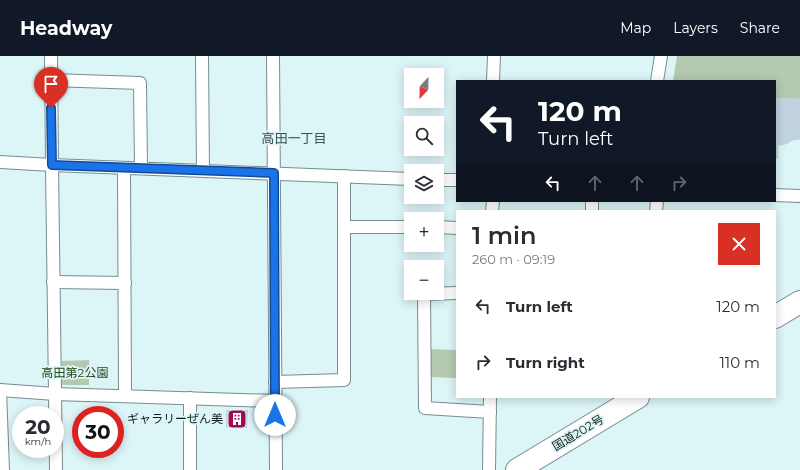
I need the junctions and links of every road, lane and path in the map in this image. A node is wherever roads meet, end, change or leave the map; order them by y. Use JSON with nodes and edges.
{"nodes":[{"id":1,"x":51,"y":56,"type":"edge"},
{"id":2,"x":202,"y":56,"type":"edge"},
{"id":3,"x":273,"y":56,"type":"edge"},
{"id":4,"x":494,"y":56,"type":"edge"},
{"id":5,"x":661,"y":56,"type":"edge"},
{"id":6,"x":51,"y":80,"type":"junction"},
{"id":7,"x":493,"y":80,"type":"edge"},
{"id":8,"x":657,"y":80,"type":"edge"},
{"id":9,"x":0,"y":162,"type":"edge"},
{"id":10,"x":52,"y":165,"type":"junction"},
{"id":11,"x":124,"y":168,"type":"junction"},
{"id":12,"x":141,"y":168,"type":"junction"},
{"id":13,"x":203,"y":170,"type":"junction"},
{"id":14,"x":274,"y":173,"type":"junction"},
{"id":15,"x":344,"y":176,"type":"junction"},
{"id":16,"x":404,"y":179,"type":"edge"},
{"id":17,"x":444,"y":180,"type":"edge"},
{"id":18,"x":456,"y":180,"type":"edge"},
{"id":19,"x":776,"y":195,"type":"edge"},
{"id":20,"x":800,"y":196,"type":"edge"},
{"id":21,"x":344,"y":227,"type":"junction"},
{"id":22,"x":404,"y":227,"type":"edge"},
{"id":23,"x":444,"y":227,"type":"edge"},
{"id":24,"x":456,"y":228,"type":"edge"},
{"id":25,"x":53,"y":282,"type":"junction"},
{"id":26,"x":125,"y":283,"type":"junction"},
{"id":27,"x":456,"y":293,"type":"edge"},
{"id":28,"x":800,"y":302,"type":"edge"},
{"id":29,"x":776,"y":316,"type":"edge"},
{"id":30,"x":275,"y":382,"type":"junction"},
{"id":31,"x":0,"y":390,"type":"edge"},
{"id":32,"x":55,"y":394,"type":"junction"},
{"id":33,"x":125,"y":396,"type":"junction"},
{"id":34,"x":190,"y":398,"type":"junction"},
{"id":35,"x":490,"y":398,"type":"edge"},
{"id":36,"x":636,"y":398,"type":"edge"},
{"id":37,"x":275,"y":401,"type":"junction"},
{"id":38,"x":490,"y":412,"type":"junction"},
{"id":39,"x":3,"y":470,"type":"edge"},
{"id":40,"x":56,"y":470,"type":"edge"},
{"id":41,"x":190,"y":470,"type":"edge"},
{"id":42,"x":276,"y":470,"type":"edge"},
{"id":43,"x":489,"y":470,"type":"edge"},
{"id":44,"x":517,"y":470,"type":"edge"}],
"edges":[{"from":1,"to":6,"type":"street"},
{"from":2,"to":13,"type":"street"},
{"from":3,"to":14,"type":"street"},
{"from":4,"to":7,"type":"street"},
{"from":5,"to":8,"type":"street"},
{"from":6,"to":10,"type":"street"},
{"from":6,"to":12,"type":"street"},
{"from":9,"to":10,"type":"street"},
{"from":10,"to":11,"type":"street"},
{"from":10,"to":25,"type":"street"},
{"from":11,"to":12,"type":"street"},
{"from":11,"to":26,"type":"street"},
{"from":12,"to":13,"type":"street"},
{"from":13,"to":14,"type":"street"},
{"from":14,"to":15,"type":"street"},
{"from":14,"to":30,"type":"street"},
{"from":15,"to":16,"type":"street"},
{"from":15,"to":21,"type":"street"},
{"from":17,"to":18,"type":"street"},
{"from":19,"to":20,"type":"street"},
{"from":21,"to":22,"type":"street"},
{"from":21,"to":30,"type":"street"},
{"from":23,"to":24,"type":"street"},
{"from":25,"to":26,"type":"street"},
{"from":25,"to":32,"type":"street"},
{"from":26,"to":33,"type":"street"},
{"from":27,"to":38,"type":"street"},
{"from":28,"to":29,"type":"highway"},
{"from":30,"to":37,"type":"street"},
{"from":31,"to":32,"type":"street"},
{"from":31,"to":39,"type":"street"},
{"from":32,"to":33,"type":"street"},
{"from":32,"to":40,"type":"street"},
{"from":33,"to":34,"type":"street"},
{"from":34,"to":37,"type":"street"},
{"from":34,"to":41,"type":"street"},
{"from":35,"to":38,"type":"street"},
{"from":36,"to":44,"type":"highway","name":"国道202号"},
{"from":37,"to":42,"type":"street"},
{"from":38,"to":43,"type":"street"}]}
